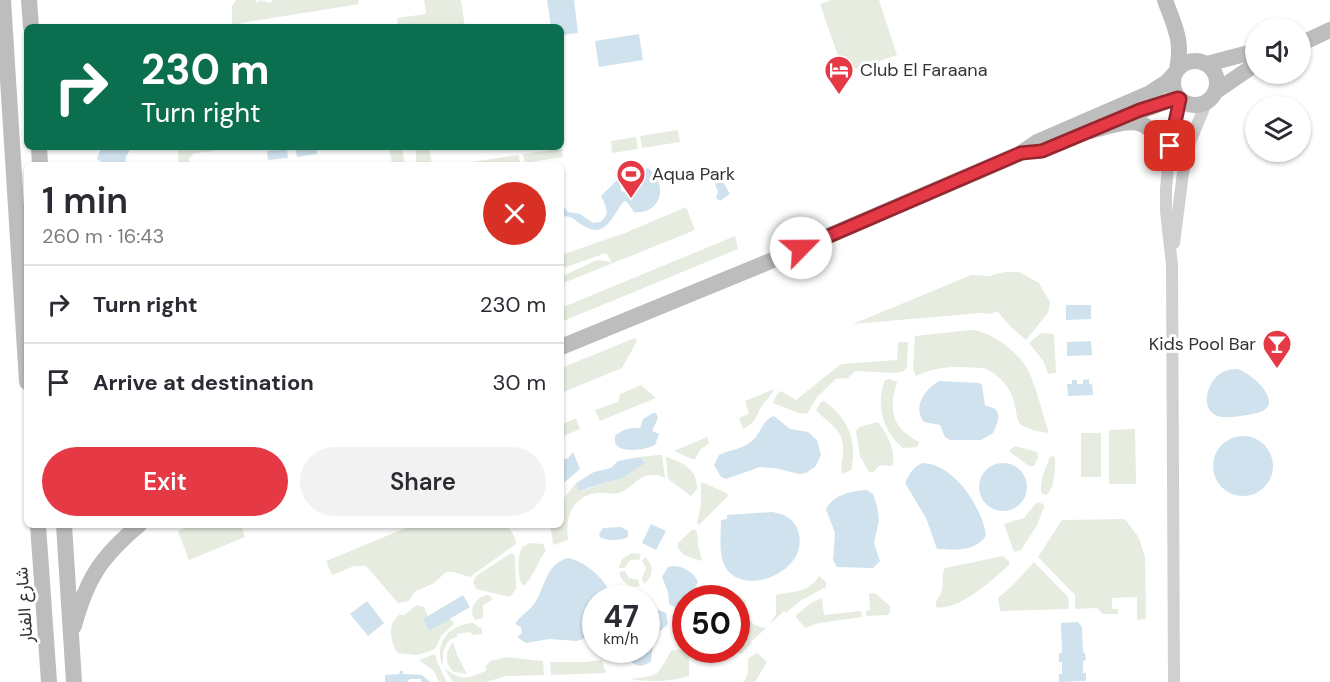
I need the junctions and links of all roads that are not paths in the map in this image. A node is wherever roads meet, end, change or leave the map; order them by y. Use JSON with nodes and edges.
{"nodes":[{"id":1,"x":3,"y":0,"type":"edge"},
{"id":2,"x":29,"y":0,"type":"edge"},
{"id":3,"x":1165,"y":0,"type":"edge"},
{"id":4,"x":1330,"y":23,"type":"edge"},
{"id":5,"x":31,"y":24,"type":"edge"},
{"id":6,"x":1311,"y":29,"type":"edge"},
{"id":7,"x":1330,"y":30,"type":"edge"},
{"id":8,"x":1178,"y":35,"type":"junction"},
{"id":9,"x":1311,"y":39,"type":"edge"},
{"id":10,"x":1245,"y":54,"type":"edge"},
{"id":11,"x":1204,"y":63,"type":"junction"},
{"id":12,"x":1176,"y":72,"type":"junction"},
{"id":13,"x":1245,"y":72,"type":"edge"},
{"id":14,"x":4,"y":73,"type":"edge"},
{"id":15,"x":1211,"y":97,"type":"junction"},
{"id":16,"x":1179,"y":98,"type":"junction"},
{"id":17,"x":1090,"y":131,"type":"junction"},
{"id":18,"x":1021,"y":153,"type":"junction"},
{"id":19,"x":1168,"y":159,"type":"junction"},
{"id":20,"x":1172,"y":265,"type":"junction"},
{"id":21,"x":24,"y":342,"type":"edge"},
{"id":22,"x":564,"y":346,"type":"edge"},
{"id":23,"x":38,"y":528,"type":"edge"},
{"id":24,"x":64,"y":528,"type":"edge"},
{"id":25,"x":136,"y":528,"type":"edge"},
{"id":26,"x":71,"y":639,"type":"junction"},
{"id":27,"x":49,"y":682,"type":"edge"},
{"id":28,"x":74,"y":682,"type":"edge"},
{"id":29,"x":1174,"y":682,"type":"edge"}],
"edges":[{"from":1,"to":14,"type":"main road"},
{"from":2,"to":5,"type":"main road"},
{"from":3,"to":8,"type":"main road"},
{"from":4,"to":6,"type":"main road"},
{"from":7,"to":9,"type":"main road"},
{"from":8,"to":11,"type":"main road"},
{"from":8,"to":12,"type":"main road"},
{"from":10,"to":11,"type":"main road"},
{"from":11,"to":12,"type":"main road"},
{"from":11,"to":15,"type":"main road"},
{"from":12,"to":16,"type":"main road"},
{"from":12,"to":18,"type":"main road"},
{"from":13,"to":15,"type":"main road"},
{"from":14,"to":21,"type":"main road"},
{"from":15,"to":16,"type":"main road"},
{"from":15,"to":20,"type":"street"},
{"from":16,"to":17,"type":"main road"},
{"from":16,"to":19,"type":"street"},
{"from":17,"to":18,"type":"main road"},
{"from":17,"to":19,"type":"main road"},
{"from":18,"to":22,"type":"main road"},
{"from":19,"to":20,"type":"street"},
{"from":20,"to":29,"type":"street"},
{"from":23,"to":27,"type":"main road","name":"شارع الفنار"},
{"from":24,"to":26,"type":"main road"},
{"from":25,"to":26,"type":"main road"},
{"from":26,"to":28,"type":"main road"}]}
